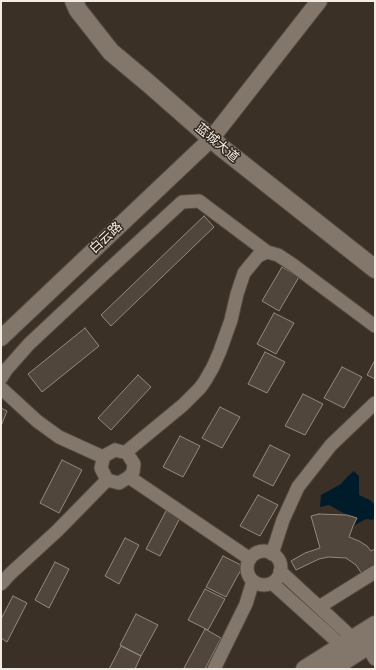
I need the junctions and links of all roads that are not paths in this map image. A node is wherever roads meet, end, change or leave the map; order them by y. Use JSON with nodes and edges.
{"nodes":[{"id":1,"x":74,"y":1,"type":"edge"},
{"id":2,"x":319,"y":1,"type":"edge"},
{"id":3,"x":211,"y":139,"type":"junction"},
{"id":4,"x":267,"y":252,"type":"junction"},
{"id":5,"x":375,"y":269,"type":"edge"},
{"id":6,"x":375,"y":326,"type":"edge"},
{"id":7,"x":1,"y":338,"type":"edge"},
{"id":8,"x":1,"y":378,"type":"edge"},
{"id":9,"x":1,"y":388,"type":"edge"},
{"id":10,"x":375,"y":403,"type":"edge"},
{"id":11,"x":126,"y":452,"type":"junction"},
{"id":12,"x":103,"y":457,"type":"junction"},
{"id":13,"x":129,"y":477,"type":"junction"},
{"id":14,"x":107,"y":480,"type":"junction"},
{"id":15,"x":272,"y":554,"type":"junction"},
{"id":16,"x":250,"y":559,"type":"junction"},
{"id":17,"x":280,"y":571,"type":"junction"},
{"id":18,"x":375,"y":572,"type":"edge"},
{"id":19,"x":253,"y":581,"type":"junction"},
{"id":20,"x":272,"y":583,"type":"junction"},
{"id":21,"x":1,"y":584,"type":"edge"},
{"id":22,"x":319,"y":607,"type":"junction"},
{"id":23,"x":375,"y":625,"type":"edge"},
{"id":24,"x":361,"y":648,"type":"edge"},
{"id":25,"x":214,"y":669,"type":"edge"},
{"id":26,"x":305,"y":669,"type":"edge"},
{"id":27,"x":331,"y":669,"type":"edge"}],
"edges":[{"from":1,"to":3,"type":"main road","name":"蓝城大道"},
{"from":2,"to":3,"type":"street","name":"白云路"},
{"from":3,"to":5,"type":"main road","name":"蓝城大道"},
{"from":3,"to":7,"type":"street","name":"白云路"},
{"from":4,"to":6,"type":"street"},
{"from":4,"to":8,"type":"street"},
{"from":4,"to":11,"type":"street"},
{"from":9,"to":12,"type":"street"},
{"from":10,"to":15,"type":"street"},
{"from":11,"to":12,"type":"street"},
{"from":11,"to":13,"type":"street"},
{"from":12,"to":14,"type":"street"},
{"from":13,"to":14,"type":"street"},
{"from":13,"to":16,"type":"street"},
{"from":14,"to":21,"type":"street"},
{"from":15,"to":16,"type":"street"},
{"from":15,"to":17,"type":"street"},
{"from":16,"to":19,"type":"street"},
{"from":17,"to":20,"type":"street"},
{"from":17,"to":22,"type":"street"},
{"from":18,"to":22,"type":"street"},
{"from":19,"to":20,"type":"street"},
{"from":19,"to":25,"type":"street"},
{"from":20,"to":24,"type":"street"},
{"from":22,"to":24,"type":"street"},
{"from":23,"to":24,"type":"main road"},
{"from":24,"to":26,"type":"main road"},
{"from":24,"to":27,"type":"main road"}]}
